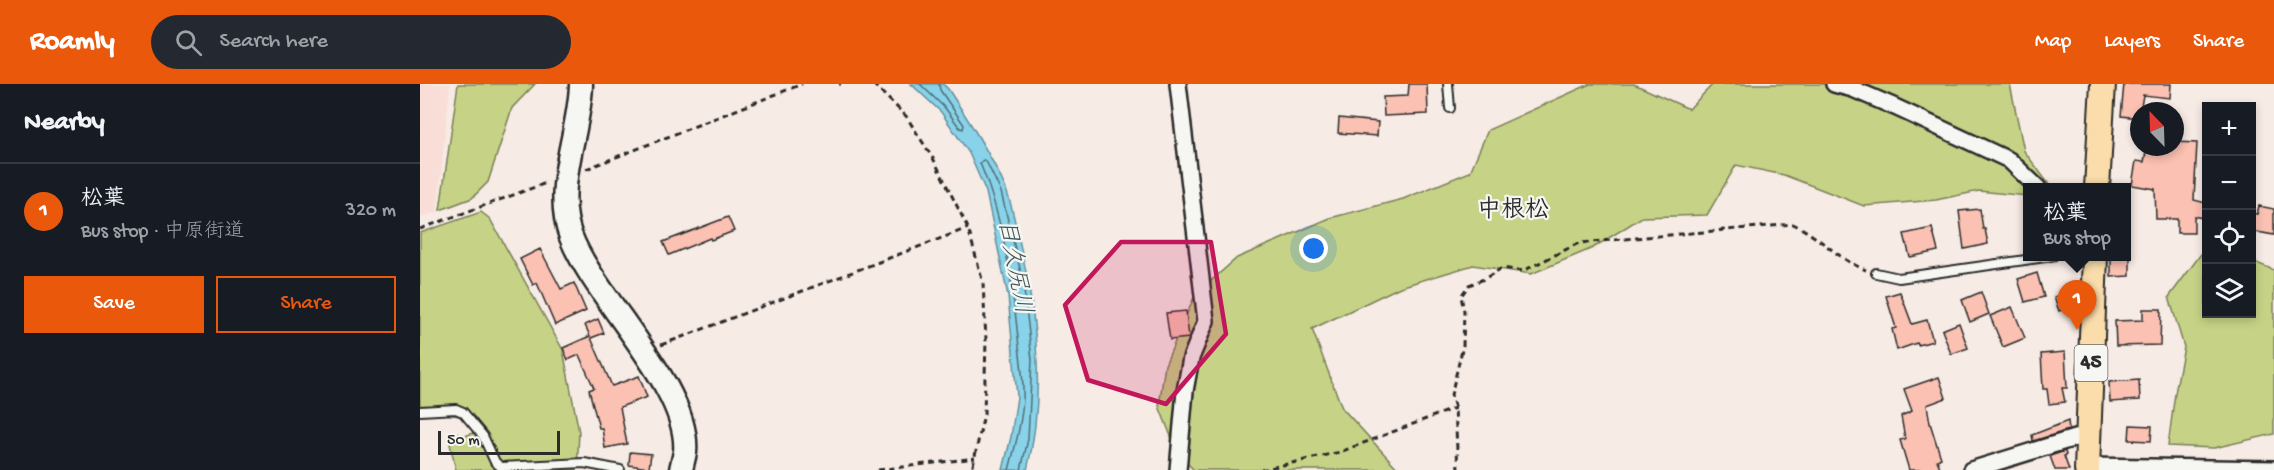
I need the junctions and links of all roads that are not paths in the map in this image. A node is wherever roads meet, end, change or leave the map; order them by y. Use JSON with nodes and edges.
{"nodes":[{"id":1,"x":581,"y":84,"type":"edge"},
{"id":2,"x":1178,"y":84,"type":"edge"},
{"id":3,"x":1448,"y":84,"type":"edge"},
{"id":4,"x":1834,"y":84,"type":"edge"},
{"id":5,"x":2103,"y":84,"type":"edge"},
{"id":6,"x":1450,"y":108,"type":"dead end"},
{"id":7,"x":2033,"y":183,"type":"edge"},
{"id":8,"x":2097,"y":183,"type":"edge"},
{"id":9,"x":2023,"y":260,"type":"edge"},
{"id":10,"x":2095,"y":261,"type":"edge"},
{"id":11,"x":1876,"y":273,"type":"road end"},
{"id":12,"x":420,"y":411,"type":"edge"},
{"id":13,"x":2088,"y":434,"type":"junction"},
{"id":14,"x":2087,"y":468,"type":"edge"},
{"id":15,"x":2132,"y":468,"type":"edge"},
{"id":16,"x":2274,"y":469,"type":"edge"},
{"id":17,"x":620,"y":470,"type":"edge"},
{"id":18,"x":681,"y":470,"type":"edge"},
{"id":19,"x":1178,"y":470,"type":"edge"},
{"id":20,"x":1971,"y":470,"type":"edge"}],
"edges":[{"from":1,"to":18,"type":"street"},
{"from":2,"to":19,"type":"street"},
{"from":3,"to":6,"type":"lane"},
{"from":4,"to":7,"type":"street"},
{"from":5,"to":8,"type":"main road"},
{"from":9,"to":11,"type":"lane"},
{"from":10,"to":13,"type":"main road","number":"45"},
{"from":12,"to":17,"type":"lane"},
{"from":13,"to":14,"type":"main road","number":"45"},
{"from":13,"to":20,"type":"street"},
{"from":14,"to":15,"type":"street"},
{"from":15,"to":16,"type":"street"}]}
